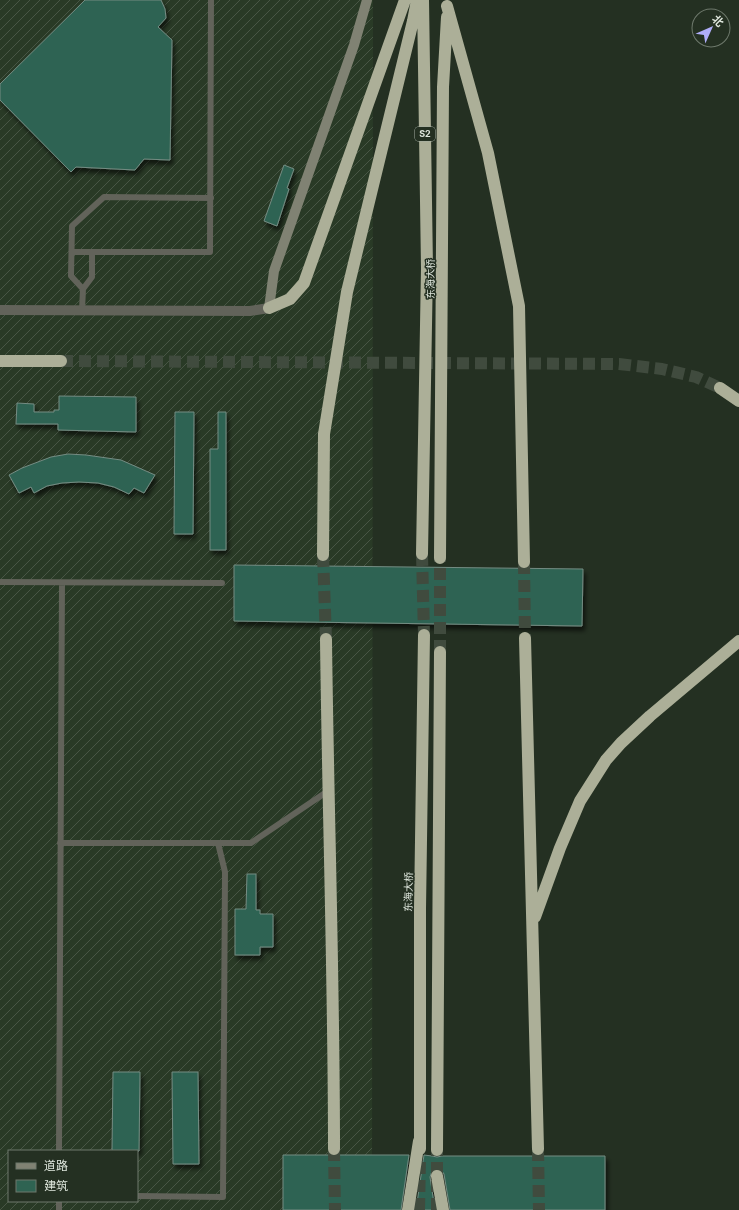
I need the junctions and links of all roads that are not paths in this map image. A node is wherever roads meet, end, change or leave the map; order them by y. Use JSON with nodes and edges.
{"nodes":[{"id":1,"x":211,"y":0,"type":"edge"},
{"id":2,"x":367,"y":0,"type":"edge"},
{"id":3,"x":405,"y":0,"type":"edge"},
{"id":4,"x":417,"y":0,"type":"edge"},
{"id":5,"x":423,"y":0,"type":"edge"},
{"id":6,"x":447,"y":3,"type":"edge"},
{"id":7,"x":211,"y":198,"type":"junction"},
{"id":8,"x":72,"y":252,"type":"junction"},
{"id":9,"x":92,"y":252,"type":"junction"},
{"id":10,"x":83,"y":289,"type":"junction"},
{"id":11,"x":269,"y":308,"type":"junction"},
{"id":12,"x":0,"y":310,"type":"edge"},
{"id":13,"x":82,"y":310,"type":"junction"},
{"id":14,"x":0,"y":361,"type":"edge"},
{"id":15,"x":62,"y":361,"type":"tunnel mouth"},
{"id":16,"x":720,"y":388,"type":"tunnel mouth"},
{"id":17,"x":739,"y":401,"type":"edge"},
{"id":18,"x":422,"y":554,"type":"tunnel mouth"},
{"id":19,"x":323,"y":555,"type":"tunnel mouth"},
{"id":20,"x":440,"y":558,"type":"tunnel mouth"},
{"id":21,"x":524,"y":562,"type":"tunnel mouth"},
{"id":22,"x":0,"y":582,"type":"edge"},
{"id":23,"x":62,"y":583,"type":"junction"},
{"id":24,"x":222,"y":583,"type":"dead end"},
{"id":25,"x":424,"y":635,"type":"tunnel mouth"},
{"id":26,"x":525,"y":638,"type":"tunnel mouth"},
{"id":27,"x":326,"y":640,"type":"tunnel mouth"},
{"id":28,"x":739,"y":641,"type":"edge"},
{"id":29,"x":440,"y":652,"type":"tunnel mouth"},
{"id":30,"x":328,"y":791,"type":"junction"},
{"id":31,"x":60,"y":843,"type":"junction"},
{"id":32,"x":218,"y":843,"type":"junction"},
{"id":33,"x":533,"y":924,"type":"junction"},
{"id":34,"x":420,"y":1134,"type":"junction"},
{"id":35,"x":334,"y":1149,"type":"tunnel mouth"},
{"id":36,"x":420,"y":1149,"type":"tunnel mouth"},
{"id":37,"x":538,"y":1149,"type":"tunnel mouth"},
{"id":38,"x":59,"y":1150,"type":"edge"},
{"id":39,"x":438,"y":1150,"type":"tunnel mouth"},
{"id":40,"x":437,"y":1176,"type":"dead end"},
{"id":41,"x":138,"y":1196,"type":"edge"},
{"id":42,"x":408,"y":1210,"type":"edge"},
{"id":43,"x":443,"y":1210,"type":"edge"}],
"edges":[{"from":1,"to":7,"type":"lane"},
{"from":2,"to":11,"type":"main road"},
{"from":3,"to":11,"type":"highway"},
{"from":4,"to":19,"type":"highway"},
{"from":5,"to":18,"type":"highway","name":"东海大桥","number":"S2"},
{"from":6,"to":20,"type":"highway","name":"东海大桥"},
{"from":6,"to":21,"type":"highway"},
{"from":7,"to":8,"type":"lane"},
{"from":7,"to":9,"type":"lane"},
{"from":8,"to":9,"type":"lane"},
{"from":8,"to":10,"type":"lane"},
{"from":9,"to":10,"type":"lane"},
{"from":10,"to":13,"type":"lane"},
{"from":11,"to":13,"type":"street"},
{"from":12,"to":13,"type":"street"},
{"from":14,"to":15,"type":"highway"},
{"from":16,"to":17,"type":"highway"},
{"from":22,"to":23,"type":"lane"},
{"from":23,"to":24,"type":"lane"},
{"from":23,"to":31,"type":"lane"},
{"from":25,"to":34,"type":"highway","name":"东海大桥"},
{"from":26,"to":33,"type":"highway"},
{"from":27,"to":30,"type":"highway"},
{"from":28,"to":33,"type":"highway"},
{"from":29,"to":39,"type":"highway"},
{"from":30,"to":32,"type":"lane"},
{"from":30,"to":35,"type":"highway"},
{"from":31,"to":32,"type":"lane"},
{"from":31,"to":38,"type":"lane"},
{"from":32,"to":41,"type":"lane"},
{"from":33,"to":37,"type":"highway"},
{"from":34,"to":36,"type":"highway","name":"东海大桥"},
{"from":34,"to":42,"type":"highway"},
{"from":40,"to":43,"type":"highway"}]}
